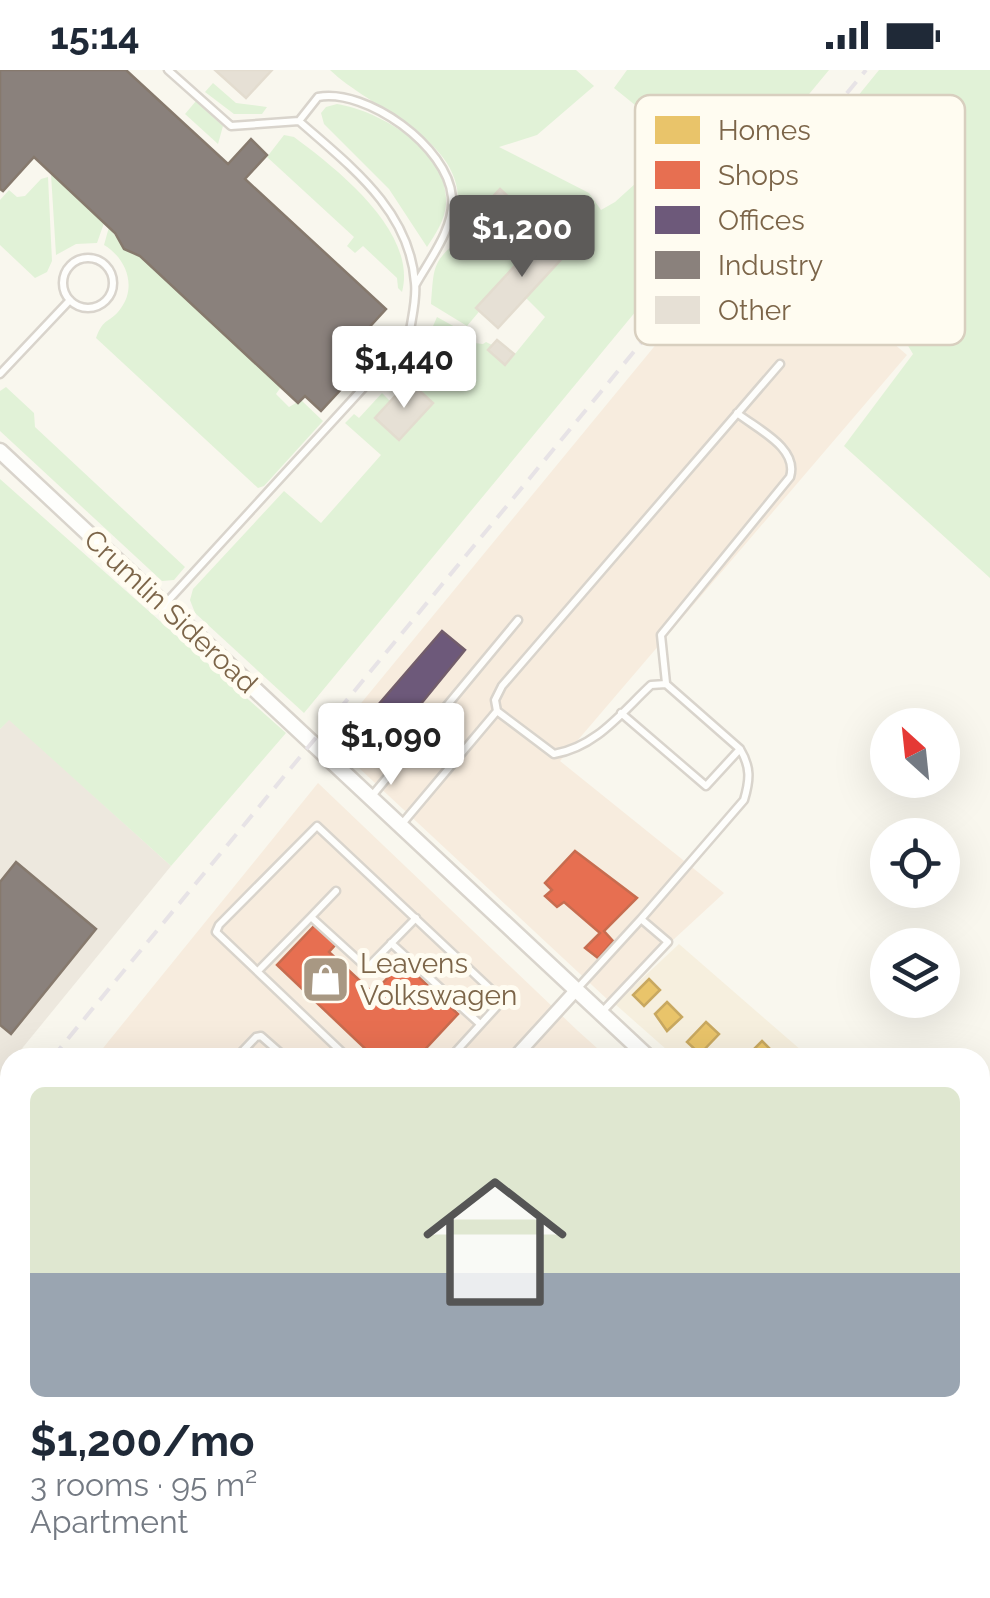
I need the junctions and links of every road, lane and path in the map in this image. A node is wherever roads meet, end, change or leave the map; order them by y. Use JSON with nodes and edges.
{"nodes":[{"id":1,"x":168,"y":70,"type":"edge"},
{"id":2,"x":299,"y":122,"type":"junction"},
{"id":3,"x":416,"y":285,"type":"junction"},
{"id":4,"x":70,"y":300,"type":"junction"},
{"id":5,"x":780,"y":364,"type":"dead end"},
{"id":6,"x":0,"y":374,"type":"edge"},
{"id":7,"x":737,"y":413,"type":"junction"},
{"id":8,"x":0,"y":451,"type":"edge"},
{"id":9,"x":164,"y":605,"type":"junction"},
{"id":10,"x":518,"y":620,"type":"dead end"},
{"id":11,"x":666,"y":684,"type":"junction"},
{"id":12,"x":497,"y":711,"type":"junction"},
{"id":13,"x":621,"y":713,"type":"junction"},
{"id":14,"x":740,"y":749,"type":"junction"},
{"id":15,"x":370,"y":798,"type":"junction"},
{"id":16,"x":400,"y":826,"type":"junction"},
{"id":17,"x":336,"y":891,"type":"dead end"},
{"id":18,"x":311,"y":917,"type":"junction"},
{"id":19,"x":416,"y":918,"type":"junction"},
{"id":20,"x":641,"y":919,"type":"junction"},
{"id":21,"x":391,"y":944,"type":"junction"},
{"id":22,"x":258,"y":971,"type":"junction"},
{"id":23,"x":576,"y":990,"type":"junction"},
{"id":24,"x":601,"y":1012,"type":"junction"},
{"id":25,"x":480,"y":1024,"type":"junction"},
{"id":26,"x":247,"y":1048,"type":"edge"},
{"id":27,"x":275,"y":1048,"type":"edge"},
{"id":28,"x":338,"y":1048,"type":"edge"},
{"id":29,"x":459,"y":1048,"type":"edge"},
{"id":30,"x":523,"y":1048,"type":"edge"},
{"id":31,"x":639,"y":1048,"type":"edge"}],
"edges":[{"from":1,"to":2,"type":"lane"},
{"from":2,"to":3,"type":"lane"},
{"from":2,"to":3,"type":"lane"},
{"from":3,"to":9,"type":"lane"},
{"from":4,"to":4,"type":"lane"},
{"from":4,"to":6,"type":"lane"},
{"from":5,"to":7,"type":"lane"},
{"from":7,"to":11,"type":"lane"},
{"from":7,"to":12,"type":"lane"},
{"from":8,"to":9,"type":"street","name":"Crumlin Sideroad"},
{"from":9,"to":15,"type":"street","name":"Crumlin Sideroad"},
{"from":10,"to":15,"type":"lane"},
{"from":11,"to":13,"type":"lane"},
{"from":11,"to":14,"type":"lane"},
{"from":12,"to":13,"type":"lane"},
{"from":12,"to":16,"type":"lane"},
{"from":13,"to":14,"type":"lane"},
{"from":14,"to":20,"type":"lane"},
{"from":15,"to":16,"type":"street","name":"Crumlin Sideroad"},
{"from":16,"to":23,"type":"street","name":"Crumlin Sideroad"},
{"from":17,"to":18,"type":"lane"},
{"from":18,"to":21,"type":"lane"},
{"from":18,"to":22,"type":"lane"},
{"from":19,"to":21,"type":"lane"},
{"from":19,"to":22,"type":"lane"},
{"from":19,"to":25,"type":"lane"},
{"from":20,"to":23,"type":"lane"},
{"from":20,"to":24,"type":"lane"},
{"from":21,"to":25,"type":"lane"},
{"from":22,"to":28,"type":"lane"},
{"from":23,"to":24,"type":"street","name":"Crumlin Sideroad"},
{"from":23,"to":30,"type":"street"},
{"from":24,"to":31,"type":"street","name":"Crumlin Sideroad"},
{"from":25,"to":29,"type":"lane"},
{"from":26,"to":27,"type":"lane"}]}
